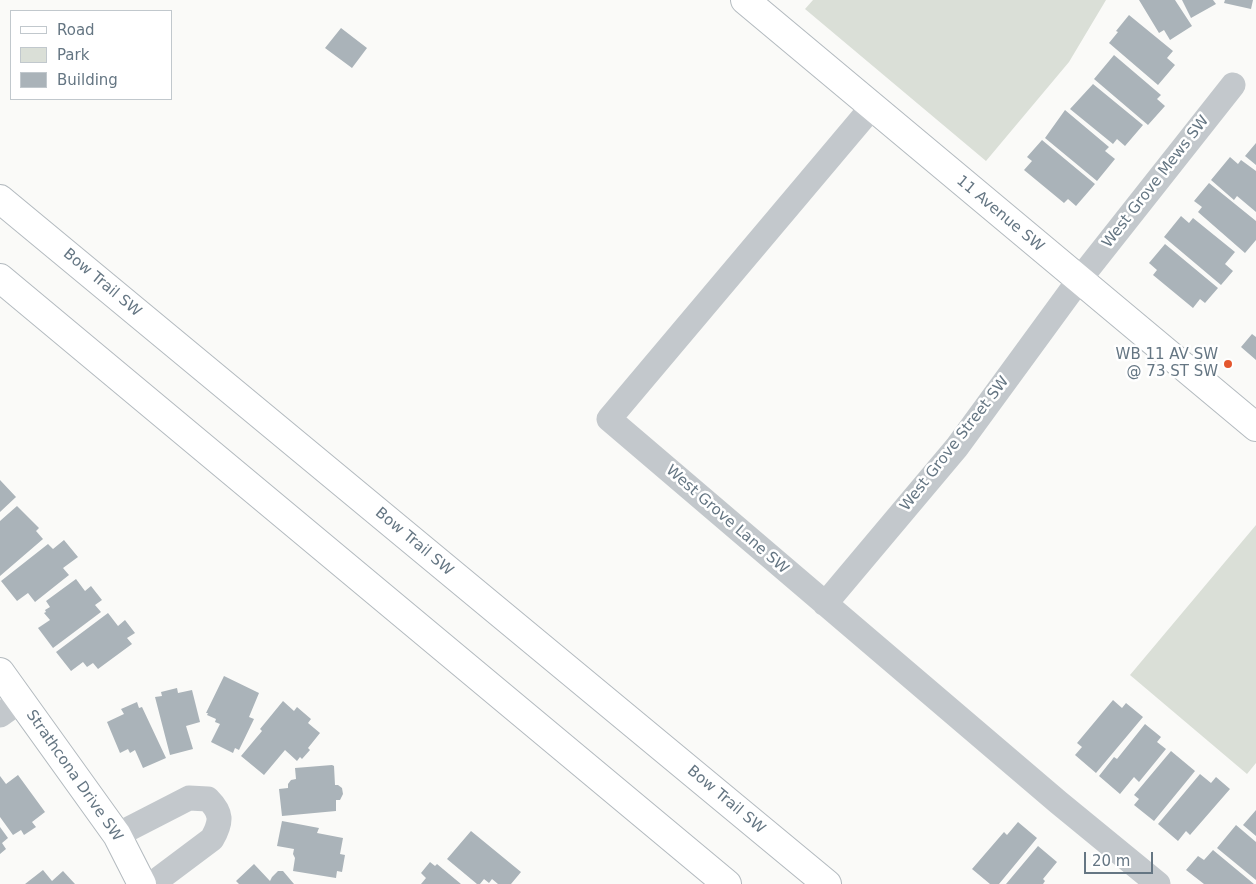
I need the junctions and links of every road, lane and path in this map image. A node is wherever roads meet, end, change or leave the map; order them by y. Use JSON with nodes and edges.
{"nodes":[{"id":1,"x":745,"y":0,"type":"edge"},
{"id":2,"x":1233,"y":85,"type":"dead end"},
{"id":3,"x":872,"y":107,"type":"junction"},
{"id":4,"x":0,"y":199,"type":"edge"},
{"id":5,"x":0,"y":278,"type":"edge"},
{"id":6,"x":1079,"y":280,"type":"junction"},
{"id":7,"x":1256,"y":427,"type":"edge"},
{"id":8,"x":825,"y":604,"type":"junction"},
{"id":9,"x":0,"y":672,"type":"edge"},
{"id":10,"x":11,"y":708,"type":"edge"},
{"id":11,"x":117,"y":835,"type":"junction"},
{"id":12,"x":142,"y":884,"type":"edge"},
{"id":13,"x":152,"y":884,"type":"edge"},
{"id":14,"x":727,"y":884,"type":"edge"},
{"id":15,"x":828,"y":884,"type":"edge"},
{"id":16,"x":1158,"y":884,"type":"edge"}],
"edges":[{"from":1,"to":3,"type":"main road","name":"11 Avenue SW"},
{"from":2,"to":6,"type":"street","name":"West Grove Mews SW"},
{"from":3,"to":6,"type":"main road","name":"11 Avenue SW"},
{"from":3,"to":8,"type":"street","name":"West Grove Lane SW"},
{"from":4,"to":15,"type":"main road","name":"Bow Trail SW"},
{"from":5,"to":14,"type":"main road"},
{"from":6,"to":7,"type":"main road","name":"11 Avenue SW"},
{"from":6,"to":8,"type":"street","name":"West Grove Street SW"},
{"from":8,"to":16,"type":"street","name":"West Grove Lane SW"},
{"from":9,"to":10,"type":"main road","name":"Strathcona Drive SW"},
{"from":10,"to":11,"type":"main road","name":"Strathcona Drive SW"},
{"from":11,"to":12,"type":"main road","name":"Strathcona Drive SW"},
{"from":11,"to":13,"type":"street"}]}
